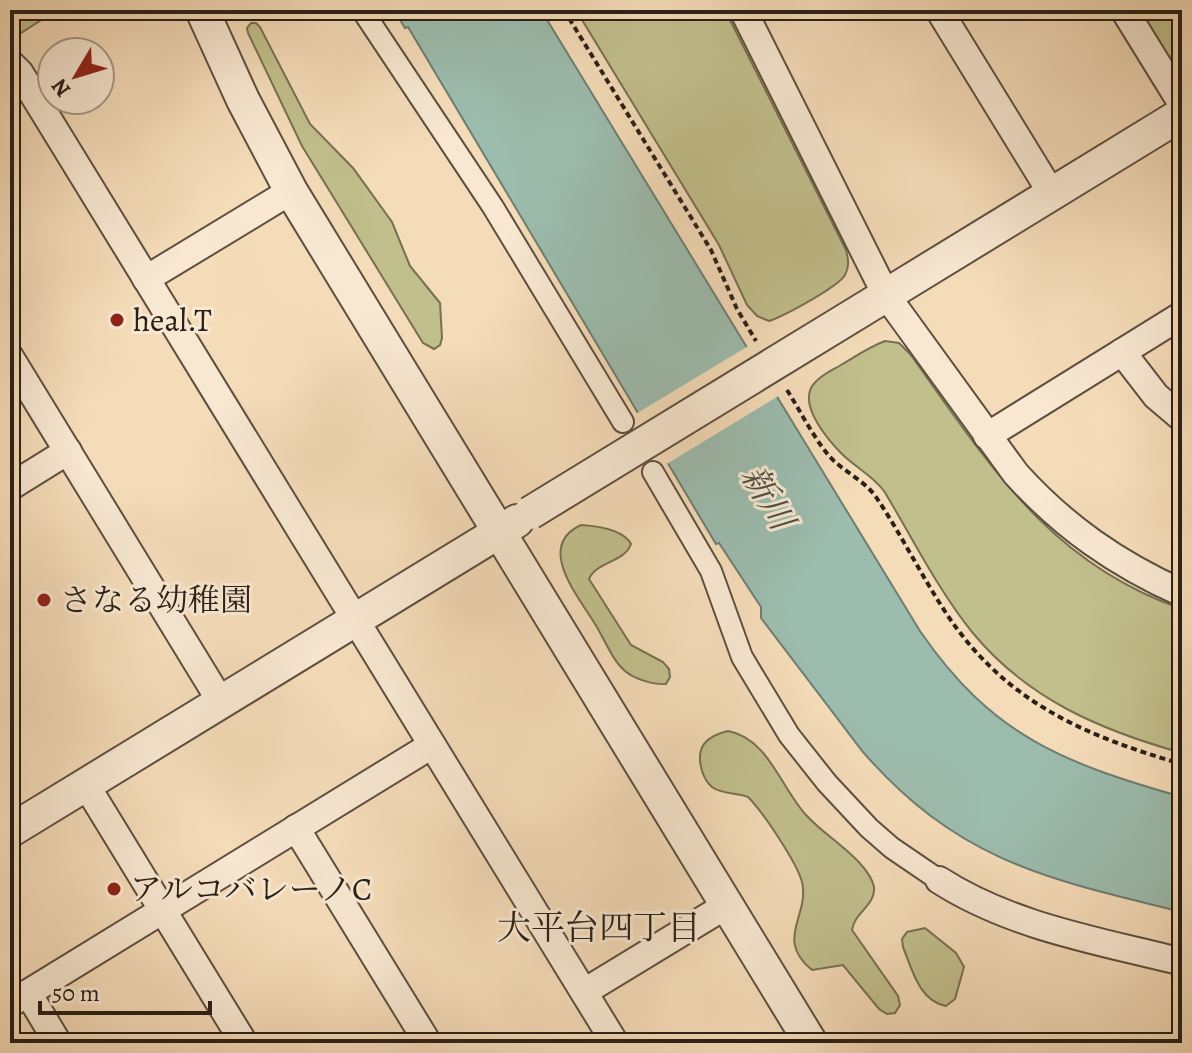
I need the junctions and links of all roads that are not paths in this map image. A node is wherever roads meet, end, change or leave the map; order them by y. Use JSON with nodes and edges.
{"nodes":[{"id":1,"x":202,"y":10,"type":"edge"},
{"id":2,"x":362,"y":10,"type":"edge"},
{"id":3,"x":743,"y":10,"type":"edge"},
{"id":4,"x":939,"y":10,"type":"edge"},
{"id":5,"x":1124,"y":10,"type":"edge"},
{"id":6,"x":10,"y":63,"type":"edge"},
{"id":7,"x":1182,"y":104,"type":"edge"},
{"id":8,"x":1182,"y":114,"type":"edge"},
{"id":9,"x":291,"y":191,"type":"junction"},
{"id":10,"x":1052,"y":194,"type":"junction"},
{"id":11,"x":146,"y":279,"type":"junction"},
{"id":12,"x":881,"y":299,"type":"junction"},
{"id":13,"x":1182,"y":315,"type":"edge"},
{"id":14,"x":1122,"y":352,"type":"junction"},
{"id":15,"x":10,"y":357,"type":"edge"},
{"id":16,"x":1182,"y":418,"type":"edge"},
{"id":17,"x":623,"y":422,"type":"dead end"},
{"id":18,"x":987,"y":436,"type":"junction"},
{"id":19,"x":68,"y":451,"type":"junction"},
{"id":20,"x":653,"y":472,"type":"dead end"},
{"id":21,"x":10,"y":487,"type":"edge"},
{"id":22,"x":500,"y":532,"type":"junction"},
{"id":23,"x":1182,"y":593,"type":"edge"},
{"id":24,"x":355,"y":620,"type":"junction"},
{"id":25,"x":221,"y":702,"type":"junction"},
{"id":26,"x":432,"y":745,"type":"junction"},
{"id":27,"x":86,"y":785,"type":"junction"},
{"id":28,"x":296,"y":828,"type":"junction"},
{"id":29,"x":10,"y":831,"type":"edge"},
{"id":30,"x":939,"y":880,"type":"joint"},
{"id":31,"x":727,"y":905,"type":"junction"},
{"id":32,"x":163,"y":910,"type":"junction"},
{"id":33,"x":1182,"y":962,"type":"edge"},
{"id":34,"x":584,"y":992,"type":"junction"},
{"id":35,"x":19,"y":998,"type":"edge"},
{"id":36,"x":58,"y":1043,"type":"edge"},
{"id":37,"x":244,"y":1043,"type":"edge"},
{"id":38,"x":428,"y":1043,"type":"edge"},
{"id":39,"x":615,"y":1043,"type":"edge"},
{"id":40,"x":811,"y":1043,"type":"edge"}],
"edges":[{"from":1,"to":9,"type":"street"},
{"from":2,"to":17,"type":"street"},
{"from":3,"to":12,"type":"street"},
{"from":4,"to":10,"type":"street"},
{"from":5,"to":7,"type":"street"},
{"from":6,"to":11,"type":"street"},
{"from":8,"to":10,"type":"street"},
{"from":9,"to":11,"type":"street"},
{"from":9,"to":22,"type":"street"},
{"from":10,"to":12,"type":"street"},
{"from":11,"to":24,"type":"street"},
{"from":12,"to":18,"type":"street"},
{"from":12,"to":22,"type":"street","bridge":true},
{"from":13,"to":14,"type":"street"},
{"from":14,"to":16,"type":"street"},
{"from":14,"to":18,"type":"street"},
{"from":15,"to":19,"type":"street"},
{"from":18,"to":23,"type":"street"},
{"from":19,"to":21,"type":"street"},
{"from":19,"to":25,"type":"street"},
{"from":20,"to":30,"type":"street"},
{"from":22,"to":24,"type":"street"},
{"from":22,"to":31,"type":"street"},
{"from":24,"to":25,"type":"street"},
{"from":24,"to":26,"type":"street"},
{"from":25,"to":27,"type":"street"},
{"from":26,"to":28,"type":"street"},
{"from":26,"to":34,"type":"street"},
{"from":27,"to":29,"type":"street"},
{"from":27,"to":32,"type":"street"},
{"from":28,"to":32,"type":"street"},
{"from":28,"to":38,"type":"street"},
{"from":30,"to":33,"type":"street"},
{"from":31,"to":34,"type":"street"},
{"from":31,"to":40,"type":"street"},
{"from":32,"to":35,"type":"street"},
{"from":32,"to":37,"type":"street"},
{"from":34,"to":39,"type":"street"},
{"from":35,"to":36,"type":"street"}]}
